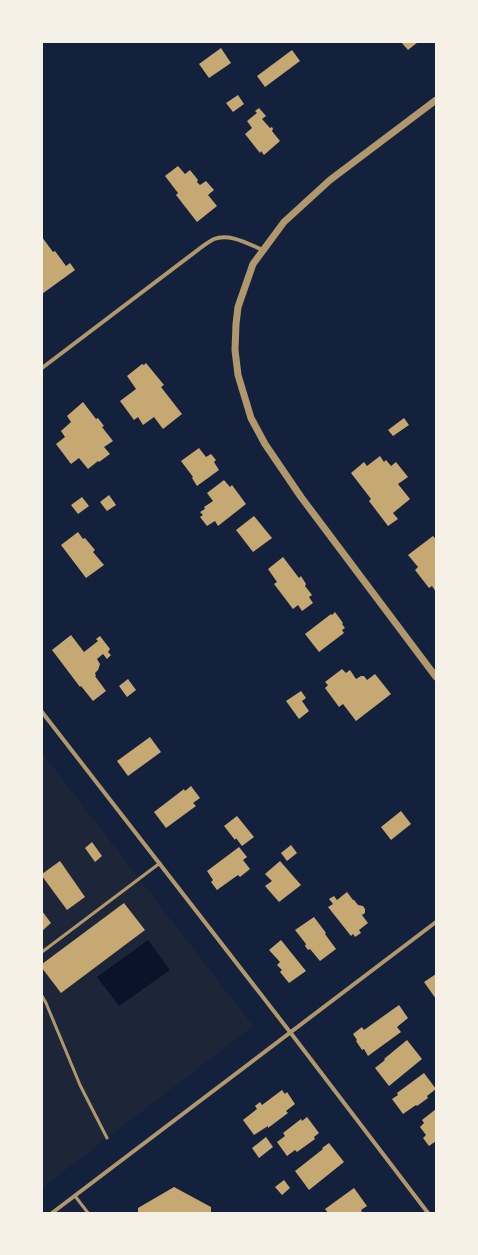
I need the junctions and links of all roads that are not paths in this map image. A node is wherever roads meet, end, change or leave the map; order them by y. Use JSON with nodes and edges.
{"nodes":[{"id":1,"x":436,"y":100,"type":"edge"},
{"id":2,"x":263,"y":250,"type":"junction"},
{"id":3,"x":42,"y":368,"type":"edge"},
{"id":4,"x":436,"y":677,"type":"edge"},
{"id":5,"x":42,"y":712,"type":"edge"},
{"id":6,"x":160,"y":863,"type":"junction"},
{"id":7,"x":436,"y":922,"type":"edge"},
{"id":8,"x":42,"y":952,"type":"edge"},
{"id":9,"x":42,"y":996,"type":"edge"},
{"id":10,"x":290,"y":1032,"type":"junction"},
{"id":11,"x":107,"y":1138,"type":"dead end"},
{"id":12,"x":75,"y":1196,"type":"junction"},
{"id":13,"x":52,"y":1213,"type":"edge"},
{"id":14,"x":88,"y":1213,"type":"edge"},
{"id":15,"x":428,"y":1213,"type":"edge"}],
"edges":[{"from":1,"to":2,"type":"street"},
{"from":2,"to":3,"type":"street"},
{"from":2,"to":4,"type":"street"},
{"from":5,"to":6,"type":"street"},
{"from":6,"to":8,"type":"lane"},
{"from":6,"to":10,"type":"street"},
{"from":7,"to":10,"type":"street"},
{"from":9,"to":11,"type":"lane"},
{"from":10,"to":12,"type":"street"},
{"from":10,"to":15,"type":"street"},
{"from":12,"to":13,"type":"street"},
{"from":12,"to":14,"type":"lane"}]}
